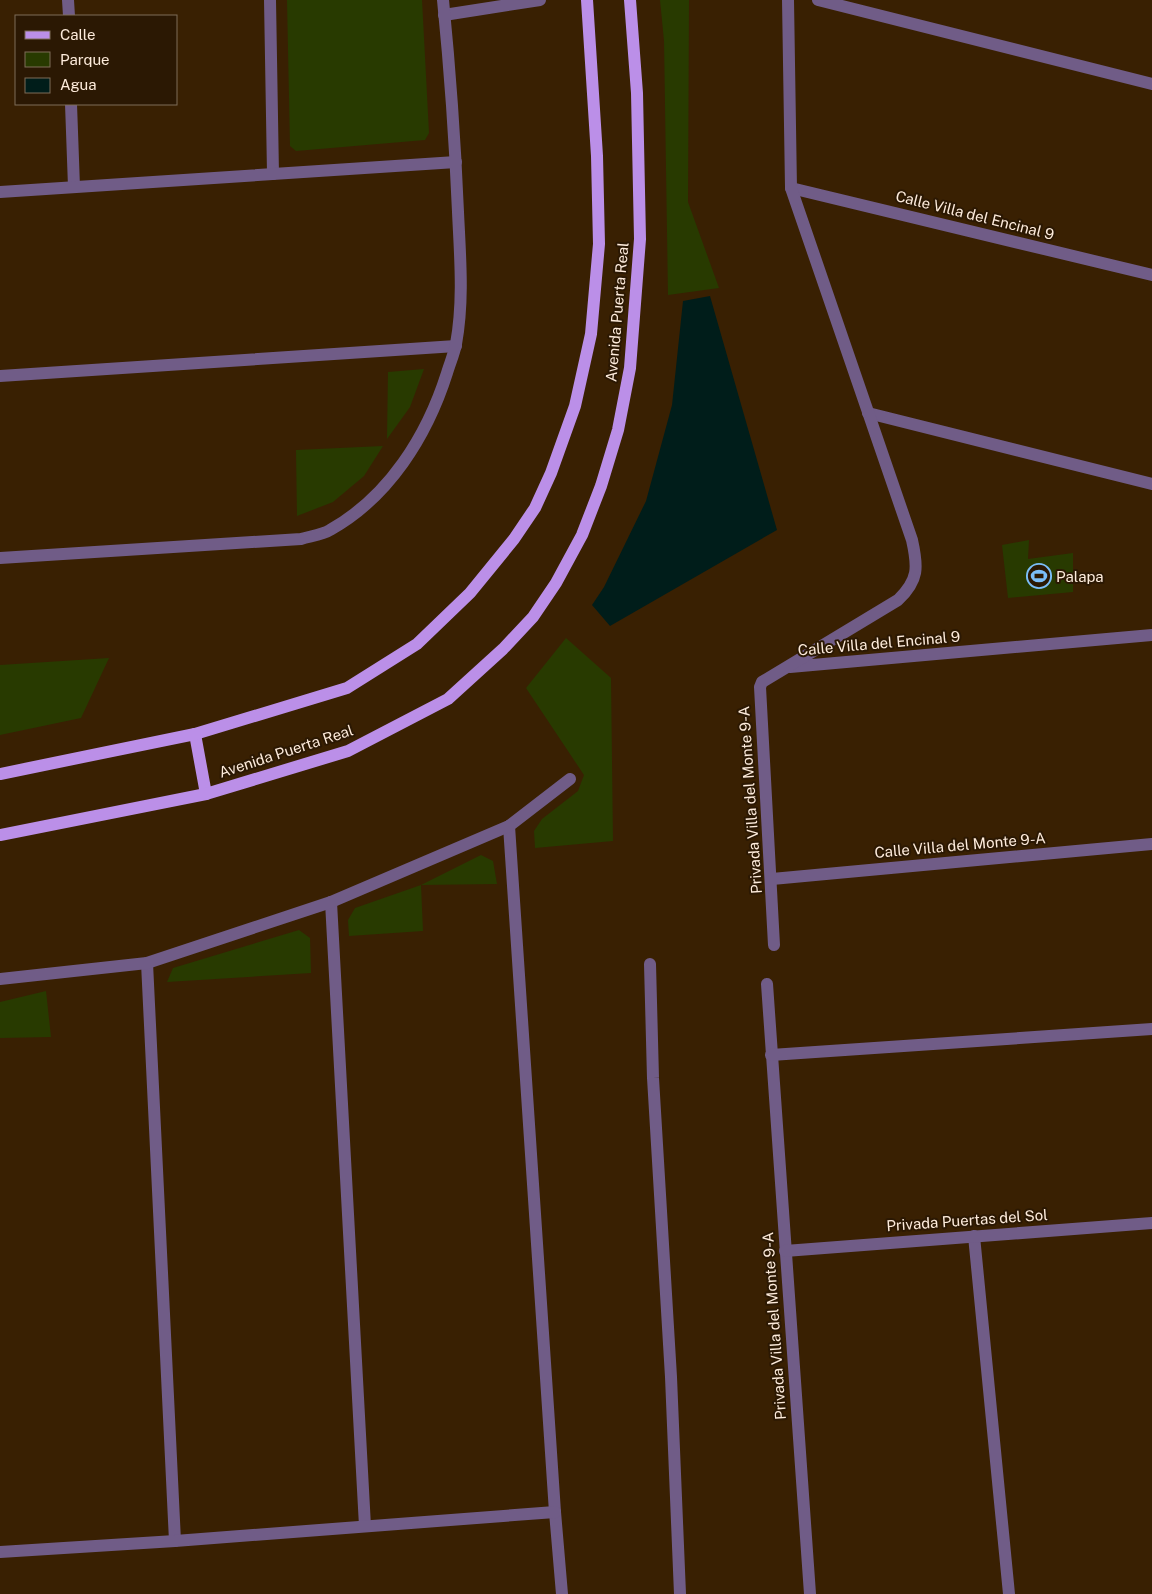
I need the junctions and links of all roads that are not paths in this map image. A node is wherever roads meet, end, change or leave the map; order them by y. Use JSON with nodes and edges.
{"nodes":[{"id":1,"x":68,"y":0,"type":"edge"},
{"id":2,"x":270,"y":0,"type":"edge"},
{"id":3,"x":443,"y":0,"type":"edge"},
{"id":4,"x":540,"y":0,"type":"edge"},
{"id":5,"x":587,"y":0,"type":"edge"},
{"id":6,"x":630,"y":0,"type":"edge"},
{"id":7,"x":788,"y":0,"type":"edge"},
{"id":8,"x":818,"y":0,"type":"edge"},
{"id":9,"x":68,"y":15,"type":"edge"},
{"id":10,"x":444,"y":15,"type":"junction"},
{"id":11,"x":1152,"y":84,"type":"edge"},
{"id":12,"x":71,"y":105,"type":"edge"},
{"id":13,"x":456,"y":162,"type":"junction"},
{"id":14,"x":272,"y":174,"type":"junction"},
{"id":15,"x":74,"y":187,"type":"junction"},
{"id":16,"x":791,"y":188,"type":"junction"},
{"id":17,"x":0,"y":192,"type":"edge"},
{"id":18,"x":1152,"y":275,"type":"edge"},
{"id":19,"x":456,"y":346,"type":"junction"},
{"id":20,"x":0,"y":376,"type":"edge"},
{"id":21,"x":868,"y":413,"type":"junction"},
{"id":22,"x":1152,"y":484,"type":"edge"},
{"id":23,"x":0,"y":558,"type":"edge"},
{"id":24,"x":1152,"y":635,"type":"edge"},
{"id":25,"x":787,"y":667,"type":"junction"},
{"id":26,"x":195,"y":734,"type":"junction"},
{"id":27,"x":0,"y":774,"type":"edge"},
{"id":28,"x":570,"y":779,"type":"dead end"},
{"id":29,"x":206,"y":794,"type":"junction"},
{"id":30,"x":509,"y":826,"type":"junction"},
{"id":31,"x":0,"y":835,"type":"edge"},
{"id":32,"x":1152,"y":844,"type":"edge"},
{"id":33,"x":772,"y":879,"type":"junction"},
{"id":34,"x":331,"y":902,"type":"junction"},
{"id":35,"x":774,"y":945,"type":"dead end"},
{"id":36,"x":147,"y":963,"type":"junction"},
{"id":37,"x":650,"y":964,"type":"dead end"},
{"id":38,"x":0,"y":979,"type":"edge"},
{"id":39,"x":767,"y":984,"type":"dead end"},
{"id":40,"x":1152,"y":1029,"type":"edge"},
{"id":41,"x":771,"y":1055,"type":"junction"},
{"id":42,"x":1152,"y":1223,"type":"edge"},
{"id":43,"x":974,"y":1236,"type":"junction"},
{"id":44,"x":785,"y":1251,"type":"junction"},
{"id":45,"x":555,"y":1512,"type":"junction"},
{"id":46,"x":365,"y":1526,"type":"junction"},
{"id":47,"x":175,"y":1540,"type":"junction"},
{"id":48,"x":0,"y":1552,"type":"edge"},
{"id":49,"x":562,"y":1594,"type":"edge"},
{"id":50,"x":680,"y":1594,"type":"edge"},
{"id":51,"x":810,"y":1594,"type":"edge"},
{"id":52,"x":1009,"y":1594,"type":"edge"}],
"edges":[{"from":1,"to":9,"type":"street"},
{"from":2,"to":14,"type":"street"},
{"from":3,"to":10,"type":"street"},
{"from":4,"to":10,"type":"street"},
{"from":5,"to":26,"type":"main road","name":"Avenida Puerta Real"},
{"from":6,"to":29,"type":"main road","name":"Avenida Puerta Real"},
{"from":7,"to":16,"type":"street","name":"Calle Villa del Encinal 9"},
{"from":8,"to":11,"type":"street"},
{"from":10,"to":13,"type":"street"},
{"from":12,"to":15,"type":"street"},
{"from":13,"to":14,"type":"street"},
{"from":13,"to":19,"type":"street"},
{"from":14,"to":15,"type":"street"},
{"from":15,"to":17,"type":"street"},
{"from":16,"to":18,"type":"street","name":"Calle Villa del Encinal 9"},
{"from":16,"to":21,"type":"street","name":"Calle Villa del Encinal 9"},
{"from":19,"to":20,"type":"street"},
{"from":19,"to":23,"type":"street"},
{"from":21,"to":22,"type":"street"},
{"from":21,"to":25,"type":"street","name":"Calle Villa del Encinal 9"},
{"from":24,"to":25,"type":"street","name":"Calle Villa del Encinal 9"},
{"from":25,"to":33,"type":"street","name":"Privada Villa del Monte 9-A"},
{"from":26,"to":27,"type":"main road","name":"Avenida Puerta Real"},
{"from":26,"to":29,"type":"main road"},
{"from":28,"to":30,"type":"street"},
{"from":29,"to":31,"type":"main road","name":"Avenida Puerta Real"},
{"from":30,"to":34,"type":"street"},
{"from":30,"to":45,"type":"street"},
{"from":32,"to":33,"type":"street","name":"Calle Villa del Monte 9-A"},
{"from":33,"to":35,"type":"street","name":"Privada Villa del Monte 9-A"},
{"from":34,"to":36,"type":"street"},
{"from":34,"to":46,"type":"street"},
{"from":36,"to":38,"type":"street"},
{"from":36,"to":47,"type":"street"},
{"from":37,"to":50,"type":"street"},
{"from":39,"to":41,"type":"street","name":"Privada Villa del Monte 9-A"},
{"from":40,"to":41,"type":"street"},
{"from":41,"to":44,"type":"street","name":"Privada Villa del Monte 9-A"},
{"from":42,"to":43,"type":"street","name":"Privada Puertas del Sol"},
{"from":43,"to":44,"type":"street","name":"Privada Puertas del Sol"},
{"from":43,"to":52,"type":"street"},
{"from":44,"to":51,"type":"street","name":"Privada Villa del Monte 9-A"},
{"from":45,"to":46,"type":"street"},
{"from":45,"to":49,"type":"street"},
{"from":46,"to":47,"type":"street"},
{"from":47,"to":48,"type":"street"}]}
